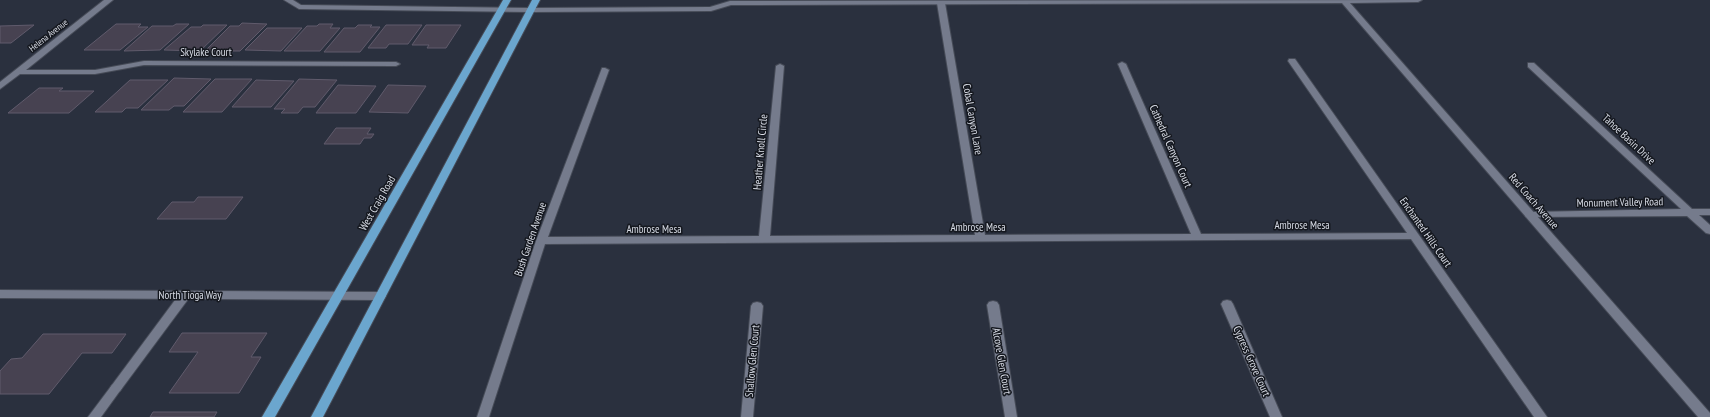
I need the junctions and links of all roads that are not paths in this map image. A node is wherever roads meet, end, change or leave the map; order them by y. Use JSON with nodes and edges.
{"nodes":[{"id":1,"x":109,"y":0,"type":"edge"},
{"id":2,"x":288,"y":0,"type":"edge"},
{"id":3,"x":507,"y":0,"type":"edge"},
{"id":4,"x":536,"y":0,"type":"edge"},
{"id":5,"x":722,"y":0,"type":"edge"},
{"id":6,"x":1344,"y":0,"type":"edge"},
{"id":7,"x":1418,"y":0,"type":"edge"},
{"id":8,"x":941,"y":1,"type":"edge"},
{"id":9,"x":1029,"y":1,"type":"edge"},
{"id":10,"x":730,"y":3,"type":"junction"},
{"id":11,"x":501,"y":9,"type":"junction"},
{"id":12,"x":531,"y":10,"type":"junction"},
{"id":13,"x":1292,"y":61,"type":"dead end"},
{"id":14,"x":396,"y":64,"type":"dead end"},
{"id":15,"x":1122,"y":64,"type":"dead end"},
{"id":16,"x":1531,"y":65,"type":"dead end"},
{"id":17,"x":780,"y":66,"type":"dead end"},
{"id":18,"x":605,"y":70,"type":"dead end"},
{"id":19,"x":17,"y":72,"type":"junction"},
{"id":20,"x":0,"y":86,"type":"edge"},
{"id":21,"x":1710,"y":212,"type":"edge"},
{"id":22,"x":1690,"y":213,"type":"junction"},
{"id":23,"x":1530,"y":215,"type":"junction"},
{"id":24,"x":1710,"y":231,"type":"edge"},
{"id":25,"x":1415,"y":236,"type":"junction"},
{"id":26,"x":1198,"y":238,"type":"junction"},
{"id":27,"x":981,"y":239,"type":"junction"},
{"id":28,"x":764,"y":240,"type":"junction"},
{"id":29,"x":541,"y":241,"type":"junction"},
{"id":30,"x":0,"y":294,"type":"edge"},
{"id":31,"x":185,"y":295,"type":"junction"},
{"id":32,"x":338,"y":296,"type":"junction"},
{"id":33,"x":380,"y":296,"type":"junction"},
{"id":34,"x":1227,"y":304,"type":"dead end"},
{"id":35,"x":992,"y":305,"type":"dead end"},
{"id":36,"x":757,"y":306,"type":"dead end"},
{"id":37,"x":94,"y":417,"type":"edge"},
{"id":38,"x":268,"y":417,"type":"edge"},
{"id":39,"x":317,"y":417,"type":"edge"},
{"id":40,"x":483,"y":417,"type":"edge"},
{"id":41,"x":747,"y":417,"type":"edge"},
{"id":42,"x":1011,"y":417,"type":"edge"},
{"id":43,"x":1276,"y":417,"type":"edge"},
{"id":44,"x":1541,"y":417,"type":"edge"},
{"id":45,"x":1706,"y":417,"type":"edge"}],
"edges":[{"from":1,"to":19,"type":"street","name":"Helena Avenue"},
{"from":2,"to":11,"type":"street"},
{"from":3,"to":11,"type":"main road","name":"West Craig Road"},
{"from":4,"to":12,"type":"main road"},
{"from":5,"to":10,"type":"street"},
{"from":6,"to":7,"type":"street"},
{"from":6,"to":9,"type":"street"},
{"from":6,"to":23,"type":"street","name":"Red Coach Avenue"},
{"from":8,"to":9,"type":"street"},
{"from":8,"to":10,"type":"street"},
{"from":8,"to":27,"type":"street","name":"Cobal Canyon Lane"},
{"from":10,"to":12,"type":"street"},
{"from":11,"to":12,"type":"street"},
{"from":11,"to":32,"type":"main road","name":"West Craig Road"},
{"from":12,"to":33,"type":"main road"},
{"from":13,"to":25,"type":"street","name":"Enchanted Hills Court"},
{"from":14,"to":19,"type":"street","name":"Skylake Court"},
{"from":15,"to":26,"type":"street","name":"Cathedral Canyon Court"},
{"from":16,"to":22,"type":"street","name":"Tahoe Basin Drive"},
{"from":17,"to":28,"type":"street","name":"Heather Knoll Circle"},
{"from":18,"to":29,"type":"street","name":"Bush Garden Avenue"},
{"from":19,"to":20,"type":"street","name":"Helena Avenue"},
{"from":21,"to":22,"type":"street","name":"Monument Valley Road"},
{"from":22,"to":23,"type":"street","name":"Monument Valley Road"},
{"from":22,"to":24,"type":"street","name":"Tahoe Basin Drive"},
{"from":23,"to":45,"type":"street","name":"Red Coach Avenue"},
{"from":25,"to":26,"type":"street","name":"Ambrose Mesa"},
{"from":25,"to":44,"type":"street","name":"Enchanted Hills Court"},
{"from":26,"to":27,"type":"street","name":"Ambrose Mesa"},
{"from":27,"to":28,"type":"street","name":"Ambrose Mesa"},
{"from":28,"to":29,"type":"street","name":"Ambrose Mesa"},
{"from":29,"to":40,"type":"street","name":"Bush Garden Avenue"},
{"from":30,"to":31,"type":"street","name":"North Tioga Way"},
{"from":31,"to":32,"type":"street","name":"North Tioga Way"},
{"from":31,"to":37,"type":"street"},
{"from":32,"to":33,"type":"street","name":"North Tioga Way"},
{"from":32,"to":38,"type":"main road","name":"West Craig Road"},
{"from":33,"to":39,"type":"main road"},
{"from":34,"to":43,"type":"street","name":"Cypress Grove Court"},
{"from":35,"to":42,"type":"street","name":"Alcove Glen Court"},
{"from":36,"to":41,"type":"street","name":"Shallow Glen Court"}]}
